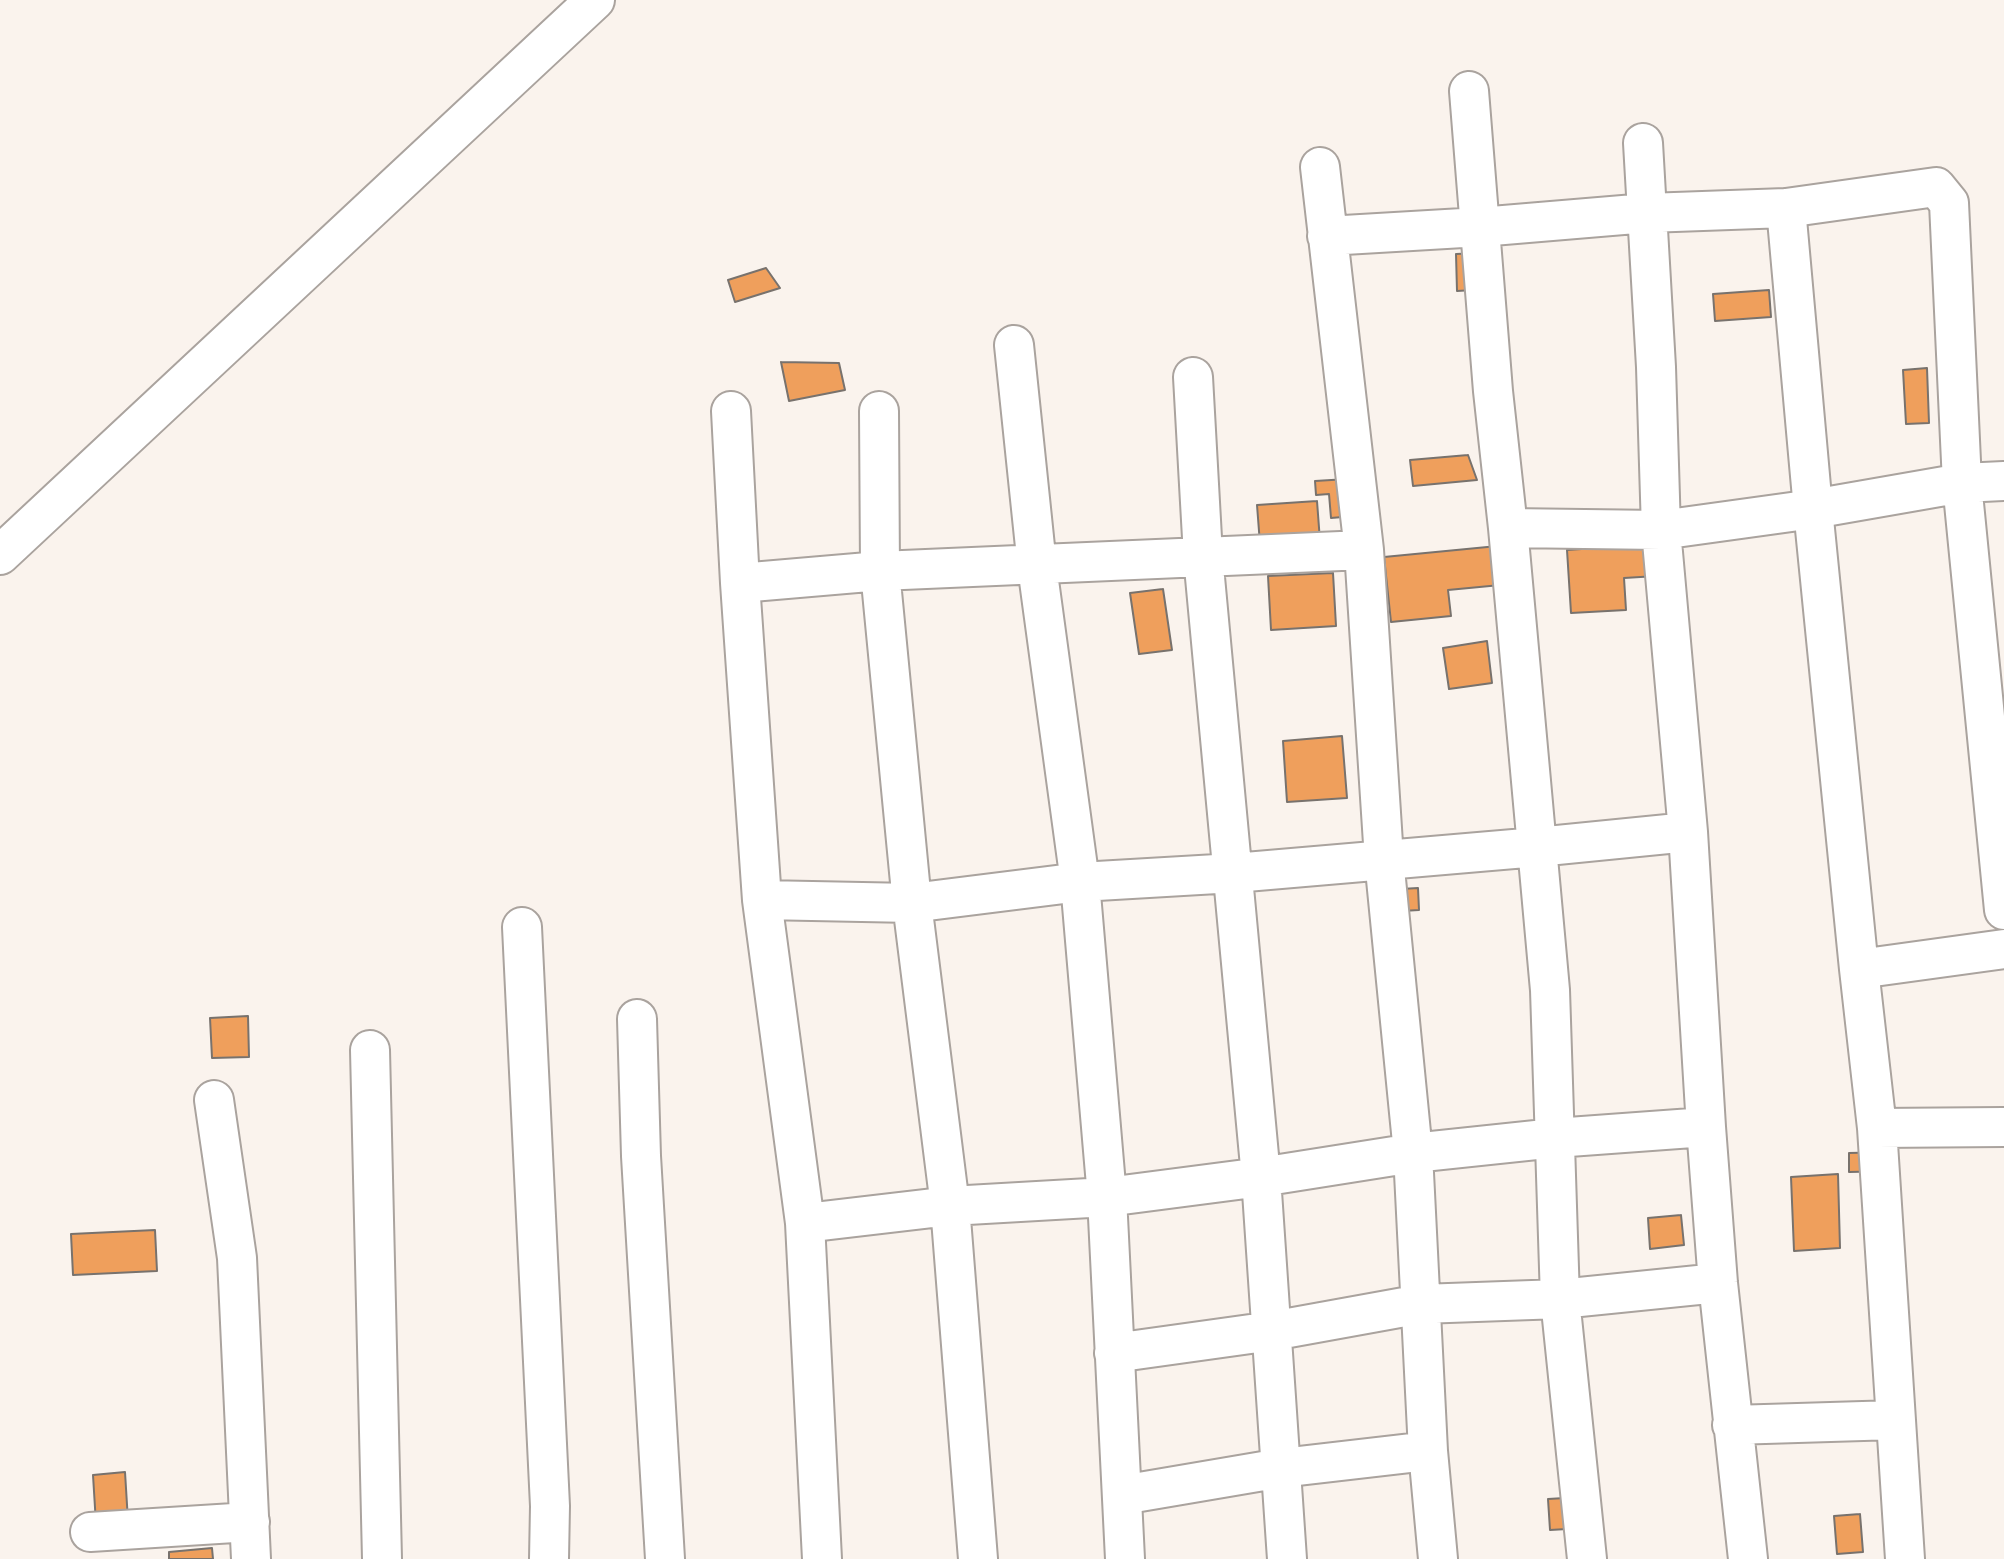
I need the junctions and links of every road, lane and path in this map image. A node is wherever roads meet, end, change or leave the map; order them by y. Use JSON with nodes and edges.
{"nodes":[{"id":1,"x":595,"y":0,"type":"edge"},
{"id":2,"x":1469,"y":91,"type":"dead end"},
{"id":3,"x":1643,"y":143,"type":"dead end"},
{"id":4,"x":1320,"y":167,"type":"dead end"},
{"id":5,"x":1786,"y":208,"type":"junction"},
{"id":6,"x":1647,"y":213,"type":"junction"},
{"id":7,"x":1480,"y":227,"type":"junction"},
{"id":8,"x":1327,"y":236,"type":"junction"},
{"id":9,"x":1014,"y":345,"type":"dead end"},
{"id":10,"x":1193,"y":377,"type":"dead end"},
{"id":11,"x":731,"y":411,"type":"dead end"},
{"id":12,"x":879,"y":411,"type":"dead end"},
{"id":13,"x":2004,"y":481,"type":"edge"},
{"id":14,"x":1962,"y":483,"type":"junction"},
{"id":15,"x":1814,"y":509,"type":"junction"},
{"id":16,"x":1508,"y":528,"type":"junction"},
{"id":17,"x":1661,"y":530,"type":"junction"},
{"id":18,"x":1364,"y":550,"type":"junction"},
{"id":19,"x":0,"y":555,"type":"edge"},
{"id":20,"x":1203,"y":556,"type":"junction"},
{"id":21,"x":1037,"y":566,"type":"junction"},
{"id":22,"x":880,"y":572,"type":"junction"},
{"id":23,"x":740,"y":583,"type":"junction"},
{"id":24,"x":1689,"y":832,"type":"junction"},
{"id":25,"x":1537,"y":847,"type":"junction"},
{"id":26,"x":1384,"y":859,"type":"junction"},
{"id":27,"x":1234,"y":873,"type":"junction"},
{"id":28,"x":1080,"y":882,"type":"junction"},
{"id":29,"x":762,"y":900,"type":"junction"},
{"id":30,"x":912,"y":903,"type":"junction"},
{"id":31,"x":2004,"y":910,"type":"edge"},
{"id":32,"x":522,"y":927,"type":"dead end"},
{"id":33,"x":2004,"y":948,"type":"edge"},
{"id":34,"x":1859,"y":969,"type":"junction"},
{"id":35,"x":636,"y":1020,"type":"dead end"},
{"id":36,"x":370,"y":1050,"type":"dead end"},
{"id":37,"x":214,"y":1100,"type":"dead end"},
{"id":38,"x":2004,"y":1126,"type":"edge"},
{"id":39,"x":1706,"y":1127,"type":"junction"},
{"id":40,"x":1877,"y":1128,"type":"junction"},
{"id":41,"x":1555,"y":1138,"type":"junction"},
{"id":42,"x":1413,"y":1153,"type":"junction"},
{"id":43,"x":1261,"y":1177,"type":"junction"},
{"id":44,"x":1107,"y":1197,"type":"junction"},
{"id":45,"x":950,"y":1206,"type":"junction"},
{"id":46,"x":805,"y":1223,"type":"junction"},
{"id":47,"x":1718,"y":1283,"type":"junction"},
{"id":48,"x":1560,"y":1299,"type":"junction"},
{"id":49,"x":1421,"y":1304,"type":"junction"},
{"id":50,"x":1272,"y":1331,"type":"junction"},
{"id":51,"x":1114,"y":1353,"type":"junction"},
{"id":52,"x":1896,"y":1420,"type":"junction"},
{"id":53,"x":1732,"y":1425,"type":"junction"},
{"id":54,"x":1428,"y":1451,"type":"junction"},
{"id":55,"x":1281,"y":1468,"type":"junction"},
{"id":56,"x":1122,"y":1495,"type":"junction"},
{"id":57,"x":250,"y":1522,"type":"junction"},
{"id":58,"x":90,"y":1532,"type":"dead end"},
{"id":59,"x":251,"y":1559,"type":"edge"},
{"id":60,"x":382,"y":1559,"type":"edge"},
{"id":61,"x":549,"y":1559,"type":"edge"},
{"id":62,"x":665,"y":1559,"type":"edge"},
{"id":63,"x":822,"y":1559,"type":"edge"},
{"id":64,"x":978,"y":1559,"type":"edge"},
{"id":65,"x":1125,"y":1559,"type":"edge"},
{"id":66,"x":1287,"y":1559,"type":"edge"},
{"id":67,"x":1438,"y":1559,"type":"edge"},
{"id":68,"x":1587,"y":1559,"type":"edge"},
{"id":69,"x":1748,"y":1559,"type":"edge"},
{"id":70,"x":1905,"y":1559,"type":"edge"}],
"edges":[{"from":1,"to":19,"type":"street"},
{"from":2,"to":7,"type":"street"},
{"from":3,"to":6,"type":"street"},
{"from":4,"to":8,"type":"street"},
{"from":5,"to":6,"type":"street"},
{"from":5,"to":14,"type":"street"},
{"from":5,"to":15,"type":"street"},
{"from":6,"to":7,"type":"street"},
{"from":6,"to":17,"type":"street"},
{"from":7,"to":8,"type":"street"},
{"from":7,"to":16,"type":"street"},
{"from":8,"to":18,"type":"street"},
{"from":9,"to":21,"type":"street"},
{"from":10,"to":20,"type":"street"},
{"from":11,"to":23,"type":"street"},
{"from":12,"to":22,"type":"street"},
{"from":13,"to":14,"type":"street"},
{"from":14,"to":15,"type":"street"},
{"from":14,"to":31,"type":"street"},
{"from":15,"to":17,"type":"street"},
{"from":15,"to":34,"type":"street"},
{"from":16,"to":17,"type":"street"},
{"from":16,"to":25,"type":"street"},
{"from":17,"to":24,"type":"street"},
{"from":18,"to":20,"type":"street"},
{"from":18,"to":26,"type":"street"},
{"from":20,"to":21,"type":"street"},
{"from":20,"to":27,"type":"street"},
{"from":21,"to":22,"type":"street"},
{"from":21,"to":28,"type":"street"},
{"from":22,"to":23,"type":"street"},
{"from":22,"to":30,"type":"street"},
{"from":23,"to":29,"type":"street"},
{"from":24,"to":25,"type":"street"},
{"from":24,"to":39,"type":"street"},
{"from":25,"to":26,"type":"street"},
{"from":25,"to":41,"type":"street"},
{"from":26,"to":27,"type":"street"},
{"from":26,"to":42,"type":"street"},
{"from":27,"to":28,"type":"street"},
{"from":27,"to":43,"type":"street"},
{"from":28,"to":30,"type":"street"},
{"from":28,"to":44,"type":"street"},
{"from":29,"to":30,"type":"street"},
{"from":29,"to":46,"type":"street"},
{"from":30,"to":45,"type":"street"},
{"from":32,"to":61,"type":"street"},
{"from":33,"to":34,"type":"street"},
{"from":34,"to":40,"type":"street"},
{"from":35,"to":62,"type":"street"},
{"from":36,"to":60,"type":"street"},
{"from":37,"to":57,"type":"street"},
{"from":38,"to":40,"type":"street"},
{"from":39,"to":41,"type":"street"},
{"from":39,"to":47,"type":"street"},
{"from":40,"to":52,"type":"street"},
{"from":41,"to":42,"type":"street"},
{"from":41,"to":48,"type":"street"},
{"from":42,"to":43,"type":"street"},
{"from":42,"to":49,"type":"street"},
{"from":43,"to":44,"type":"street"},
{"from":43,"to":50,"type":"street"},
{"from":44,"to":45,"type":"street"},
{"from":44,"to":51,"type":"street"},
{"from":45,"to":46,"type":"street"},
{"from":45,"to":64,"type":"street"},
{"from":46,"to":63,"type":"street"},
{"from":47,"to":48,"type":"street"},
{"from":47,"to":53,"type":"street"},
{"from":48,"to":49,"type":"street"},
{"from":48,"to":68,"type":"street"},
{"from":49,"to":50,"type":"street"},
{"from":49,"to":54,"type":"street"},
{"from":50,"to":51,"type":"street"},
{"from":50,"to":55,"type":"street"},
{"from":51,"to":56,"type":"street"},
{"from":52,"to":53,"type":"street"},
{"from":52,"to":70,"type":"street"},
{"from":53,"to":69,"type":"street"},
{"from":54,"to":55,"type":"street"},
{"from":54,"to":67,"type":"street"},
{"from":55,"to":56,"type":"street"},
{"from":55,"to":66,"type":"street"},
{"from":56,"to":65,"type":"street"},
{"from":57,"to":58,"type":"street"},
{"from":57,"to":59,"type":"street"}]}
